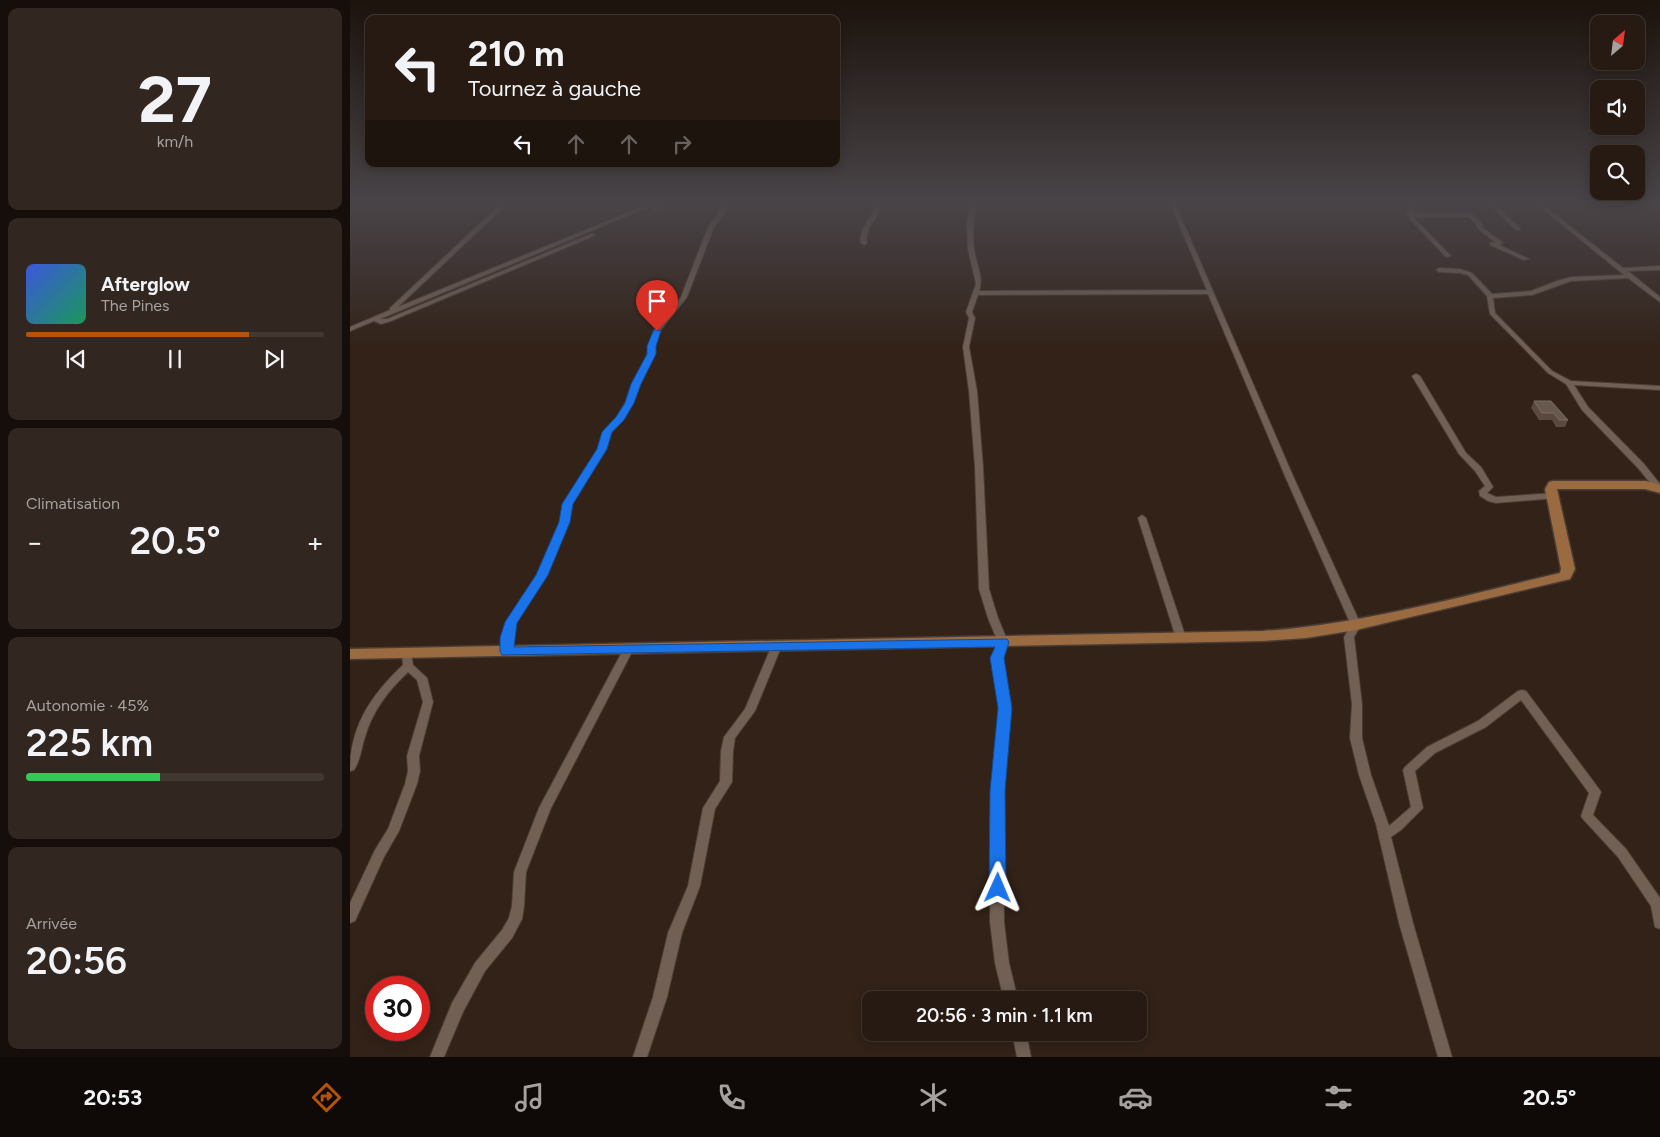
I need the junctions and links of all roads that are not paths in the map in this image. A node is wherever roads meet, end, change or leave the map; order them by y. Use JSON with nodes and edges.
{"nodes":[{"id":1,"x":455,"y":250,"type":"edge"},
{"id":2,"x":540,"y":250,"type":"edge"},
{"id":3,"x":558,"y":250,"type":"edge"},
{"id":4,"x":703,"y":250,"type":"edge"},
{"id":5,"x":971,"y":250,"type":"edge"},
{"id":6,"x":1192,"y":250,"type":"edge"},
{"id":7,"x":1443,"y":250,"type":"edge"},
{"id":8,"x":1506,"y":250,"type":"edge"},
{"id":9,"x":1597,"y":250,"type":"edge"},
{"id":10,"x":1448,"y":256,"type":"dead end"},
{"id":11,"x":1526,"y":259,"type":"dead end"},
{"id":12,"x":1660,"y":268,"type":"edge"},
{"id":13,"x":1439,"y":270,"type":"dead end"},
{"id":14,"x":1622,"y":270,"type":"junction"},
{"id":15,"x":1630,"y":276,"type":"junction"},
{"id":16,"x":1211,"y":292,"type":"junction"},
{"id":17,"x":975,"y":294,"type":"junction"},
{"id":18,"x":1490,"y":296,"type":"junction"},
{"id":19,"x":1660,"y":300,"type":"edge"},
{"id":20,"x":388,"y":313,"type":"junction"},
{"id":21,"x":374,"y":318,"type":"junction"},
{"id":22,"x":350,"y":329,"type":"edge"},
{"id":23,"x":1416,"y":376,"type":"dead end"},
{"id":24,"x":1569,"y":383,"type":"junction"},
{"id":25,"x":1660,"y":388,"type":"edge"},
{"id":26,"x":1660,"y":489,"type":"edge"},
{"id":27,"x":1554,"y":496,"type":"junction"},
{"id":28,"x":1142,"y":518,"type":"dead end"},
{"id":29,"x":1356,"y":625,"type":"junction"},
{"id":30,"x":1181,"y":638,"type":"junction"},
{"id":31,"x":1003,"y":642,"type":"junction"},
{"id":32,"x":777,"y":645,"type":"junction"},
{"id":33,"x":628,"y":650,"type":"junction"},
{"id":34,"x":507,"y":651,"type":"junction"},
{"id":35,"x":350,"y":654,"type":"edge"},
{"id":36,"x":408,"y":660,"type":"junction"},
{"id":37,"x":350,"y":767,"type":"edge"},
{"id":38,"x":1385,"y":835,"type":"junction"},
{"id":39,"x":350,"y":917,"type":"edge"},
{"id":40,"x":1660,"y":923,"type":"edge"},
{"id":41,"x":1009,"y":991,"type":"edge"},
{"id":42,"x":1021,"y":1041,"type":"edge"},
{"id":43,"x":437,"y":1057,"type":"edge"},
{"id":44,"x":640,"y":1057,"type":"edge"},
{"id":45,"x":1024,"y":1057,"type":"edge"},
{"id":46,"x":1445,"y":1057,"type":"edge"}],
"edges":[{"from":1,"to":20,"type":"street"},
{"from":2,"to":20,"type":"street"},
{"from":3,"to":21,"type":"street"},
{"from":4,"to":34,"type":"street"},
{"from":5,"to":17,"type":"street"},
{"from":6,"to":16,"type":"street"},
{"from":7,"to":10,"type":"street"},
{"from":8,"to":11,"type":"street"},
{"from":9,"to":14,"type":"street"},
{"from":12,"to":14,"type":"street"},
{"from":13,"to":18,"type":"street"},
{"from":14,"to":15,"type":"street"},
{"from":15,"to":18,"type":"street"},
{"from":15,"to":19,"type":"street"},
{"from":16,"to":17,"type":"street"},
{"from":16,"to":29,"type":"street"},
{"from":17,"to":31,"type":"street"},
{"from":18,"to":24,"type":"street"},
{"from":20,"to":21,"type":"street"},
{"from":21,"to":22,"type":"street"},
{"from":23,"to":27,"type":"street"},
{"from":24,"to":25,"type":"street"},
{"from":24,"to":26,"type":"street"},
{"from":26,"to":27,"type":"street"},
{"from":27,"to":29,"type":"street"},
{"from":28,"to":30,"type":"street"},
{"from":29,"to":30,"type":"street"},
{"from":29,"to":38,"type":"street"},
{"from":30,"to":31,"type":"street"},
{"from":31,"to":32,"type":"street"},
{"from":31,"to":41,"type":"street"},
{"from":32,"to":33,"type":"street"},
{"from":32,"to":44,"type":"street"},
{"from":33,"to":34,"type":"street"},
{"from":33,"to":43,"type":"street"},
{"from":34,"to":36,"type":"street"},
{"from":35,"to":36,"type":"street"},
{"from":36,"to":37,"type":"street"},
{"from":36,"to":39,"type":"street"},
{"from":38,"to":40,"type":"street"},
{"from":38,"to":46,"type":"street"},
{"from":42,"to":45,"type":"street"}]}
